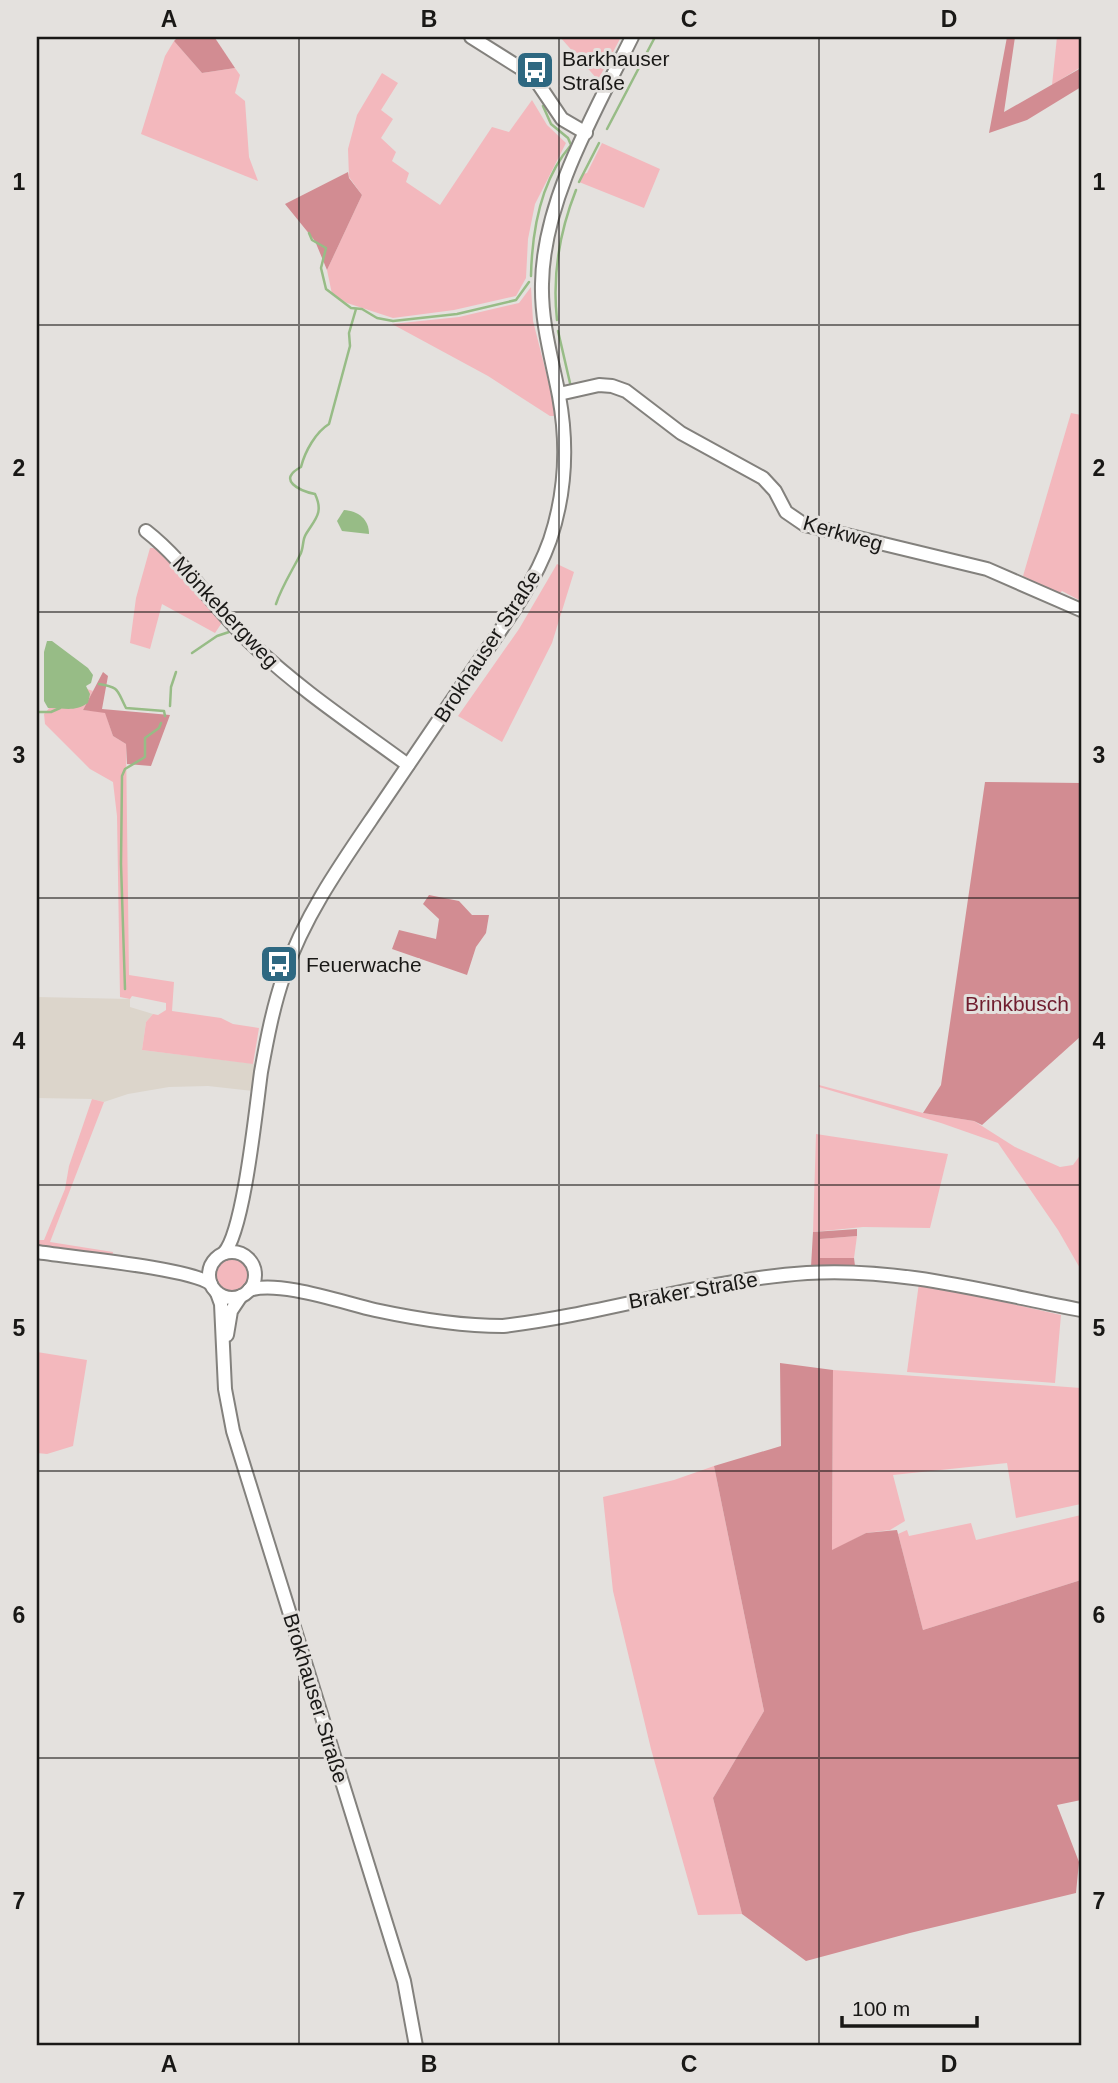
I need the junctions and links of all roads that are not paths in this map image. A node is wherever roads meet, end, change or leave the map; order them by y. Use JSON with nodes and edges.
{"nodes":[{"id":1,"x":471,"y":37,"type":"edge"},
{"id":2,"x":632,"y":37,"type":"edge"},
{"id":3,"x":586,"y":133,"type":"junction"},
{"id":4,"x":559,"y":394,"type":"junction"},
{"id":5,"x":146,"y":531,"type":"dead end"},
{"id":6,"x":1081,"y":610,"type":"edge"},
{"id":7,"x":408,"y":765,"type":"junction"},
{"id":8,"x":244,"y":1189,"type":"junction"},
{"id":9,"x":37,"y":1252,"type":"edge"},
{"id":10,"x":224,"y":1253,"type":"junction"},
{"id":11,"x":247,"y":1256,"type":"junction"},
{"id":12,"x":213,"y":1262,"type":"junction"},
{"id":13,"x":155,"y":1268,"type":"junction"},
{"id":14,"x":255,"y":1270,"type":"junction"},
{"id":15,"x":214,"y":1288,"type":"junction"},
{"id":16,"x":245,"y":1293,"type":"junction"},
{"id":17,"x":306,"y":1293,"type":"junction"},
{"id":18,"x":1081,"y":1310,"type":"edge"},
{"id":19,"x":223,"y":1349,"type":"junction"},
{"id":20,"x":416,"y":2046,"type":"edge"}],
"edges":[{"from":1,"to":3,"type":"street"},
{"from":2,"to":3,"type":"street","name":"Brokhauser Straße"},
{"from":3,"to":4,"type":"street","name":"Brokhauser Straße"},
{"from":4,"to":6,"type":"street","name":"Kerkweg"},
{"from":4,"to":7,"type":"street","name":"Brokhauser Straße"},
{"from":5,"to":7,"type":"street","name":"Mönkebergweg"},
{"from":7,"to":8,"type":"street","name":"Brokhauser Straße"},
{"from":8,"to":10,"type":"street","name":"Brokhauser Straße"},
{"from":8,"to":11,"type":"street","name":"Brokhauser Straße"},
{"from":9,"to":13,"type":"street"},
{"from":10,"to":11,"type":"street"},
{"from":10,"to":12,"type":"street"},
{"from":11,"to":14,"type":"street"},
{"from":12,"to":13,"type":"street"},
{"from":12,"to":15,"type":"street"},
{"from":13,"to":15,"type":"street"},
{"from":14,"to":16,"type":"street"},
{"from":14,"to":17,"type":"street","name":"Braker Straße"},
{"from":15,"to":16,"type":"street"},
{"from":15,"to":19,"type":"street","name":"Brokhauser Straße"},
{"from":16,"to":17,"type":"street","name":"Braker Straße"},
{"from":16,"to":19,"type":"street","name":"Brokhauser Straße"},
{"from":17,"to":18,"type":"street","name":"Braker Straße"},
{"from":19,"to":20,"type":"street","name":"Brokhauser Straße"}]}
